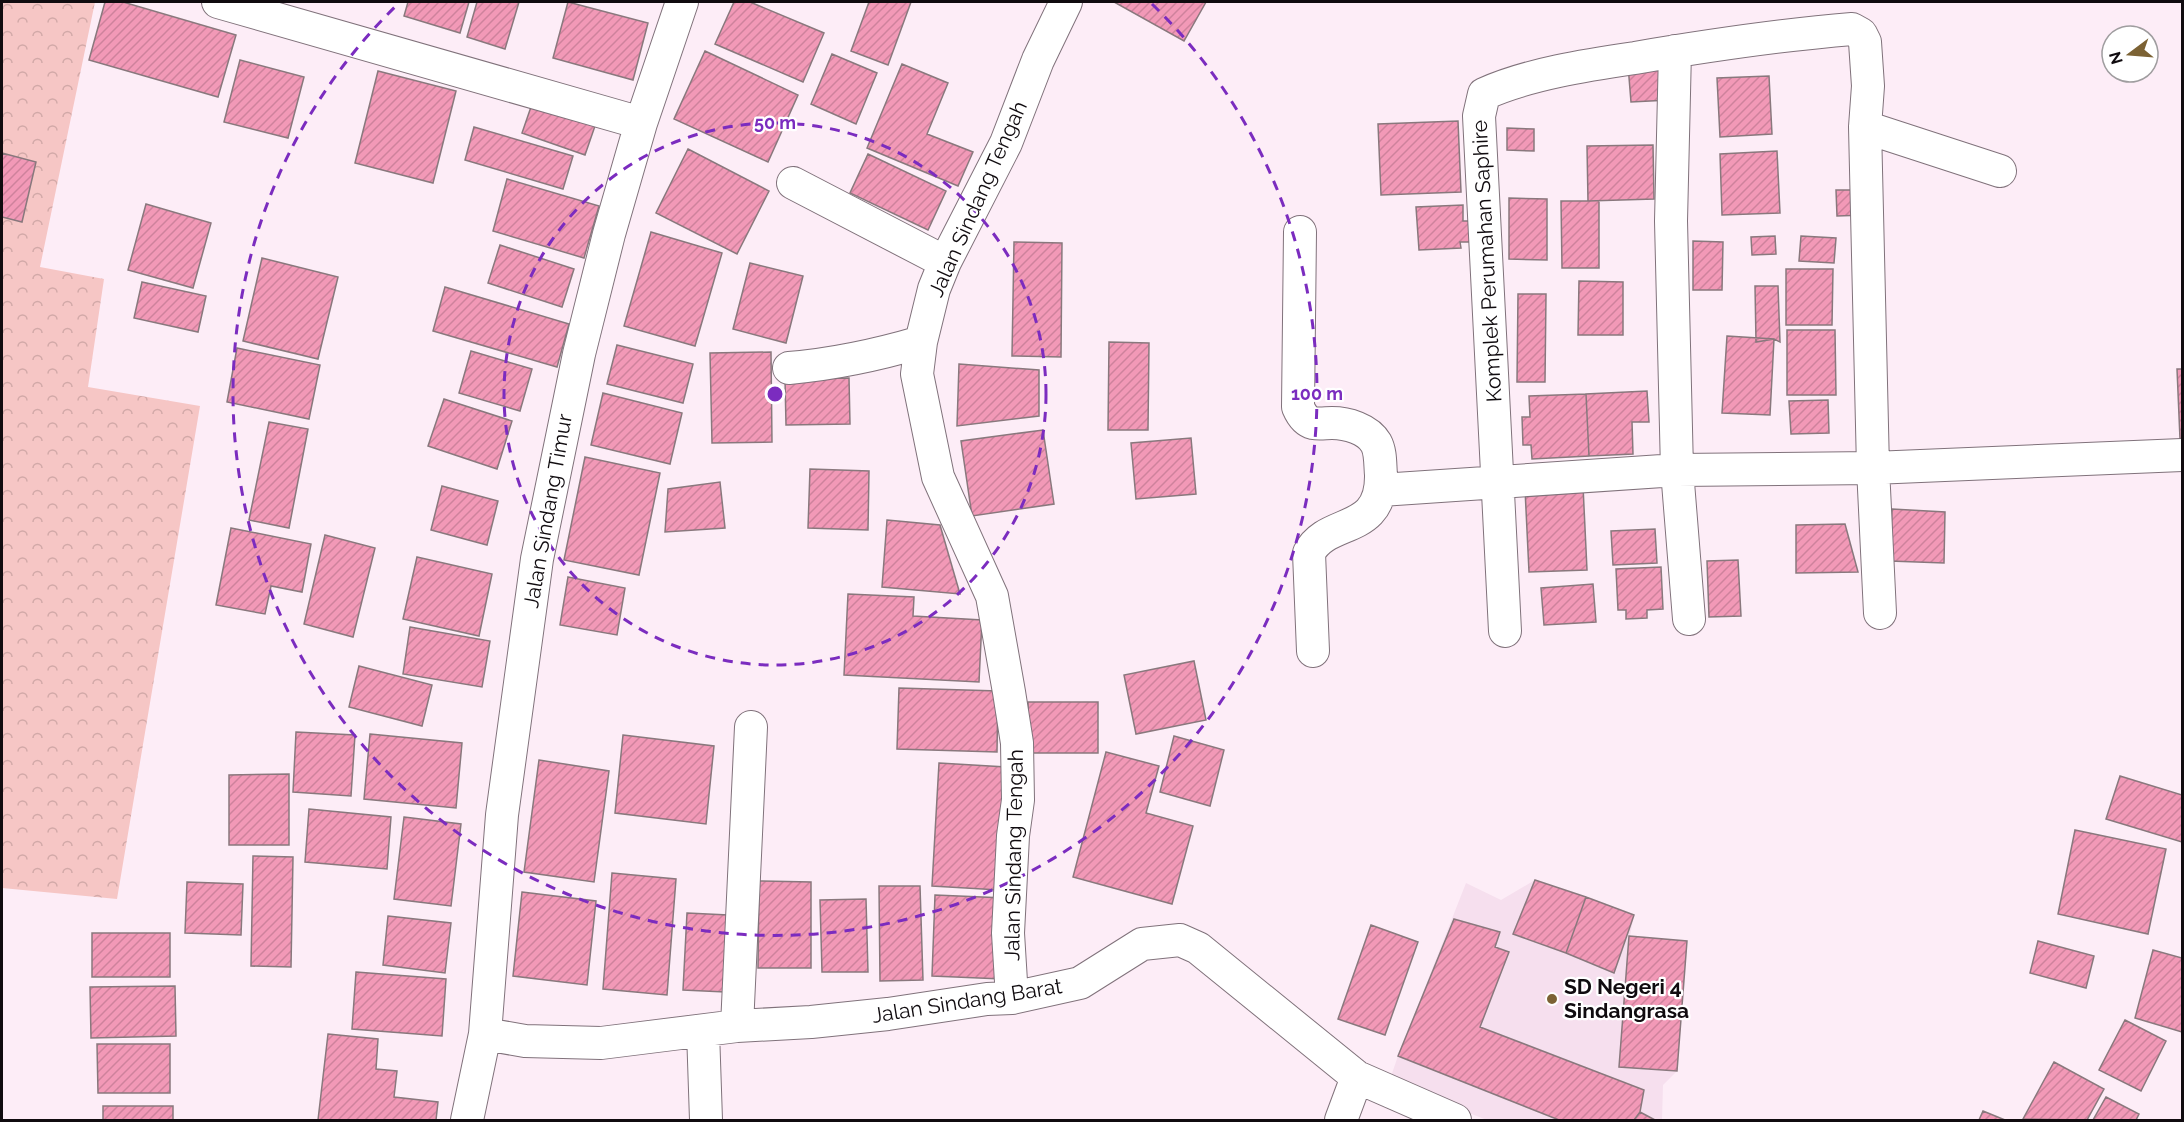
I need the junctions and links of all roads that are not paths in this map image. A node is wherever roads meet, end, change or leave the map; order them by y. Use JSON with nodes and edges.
{"nodes":[{"id":1,"x":218,"y":2,"type":"edge"},
{"id":2,"x":682,"y":2,"type":"edge"},
{"id":3,"x":1066,"y":2,"type":"edge"},
{"id":4,"x":1675,"y":51,"type":"junction"},
{"id":5,"x":640,"y":123,"type":"junction"},
{"id":6,"x":1865,"y":128,"type":"junction"},
{"id":7,"x":2000,"y":171,"type":"dead end"},
{"id":8,"x":793,"y":183,"type":"dead end"},
{"id":9,"x":1300,"y":232,"type":"dead end"},
{"id":10,"x":945,"y":262,"type":"junction"},
{"id":11,"x":921,"y":342,"type":"junction"},
{"id":12,"x":789,"y":368,"type":"dead end"},
{"id":13,"x":2182,"y":455,"type":"edge"},
{"id":14,"x":1873,"y":468,"type":"junction"},
{"id":15,"x":1677,"y":470,"type":"junction"},
{"id":16,"x":1498,"y":481,"type":"junction"},
{"id":17,"x":1381,"y":490,"type":"junction"},
{"id":18,"x":1880,"y":613,"type":"dead end"},
{"id":19,"x":1689,"y":619,"type":"dead end"},
{"id":20,"x":1505,"y":631,"type":"dead end"},
{"id":21,"x":1313,"y":651,"type":"dead end"},
{"id":22,"x":751,"y":726,"type":"dead end"},
{"id":23,"x":1012,"y":998,"type":"junction"},
{"id":24,"x":737,"y":1026,"type":"junction"},
{"id":25,"x":703,"y":1031,"type":"junction"},
{"id":26,"x":485,"y":1034,"type":"junction"},
{"id":27,"x":1357,"y":1077,"type":"junction"},
{"id":28,"x":467,"y":1120,"type":"edge"},
{"id":29,"x":706,"y":1120,"type":"edge"},
{"id":30,"x":1341,"y":1120,"type":"edge"},
{"id":31,"x":1455,"y":1120,"type":"edge"}],
"edges":[{"from":1,"to":5,"type":"street"},
{"from":2,"to":5,"type":"street","name":"Jalan Sindang Timur"},
{"from":3,"to":10,"type":"street","name":"Jalan Sindang Tengah"},
{"from":4,"to":6,"type":"street","name":"Komplek Perumahan Saphire"},
{"from":4,"to":15,"type":"street"},
{"from":4,"to":16,"type":"street","name":"Komplek Perumahan Saphire"},
{"from":5,"to":26,"type":"street","name":"Jalan Sindang Timur"},
{"from":6,"to":7,"type":"street"},
{"from":6,"to":14,"type":"street","name":"Komplek Perumahan Saphire"},
{"from":8,"to":10,"type":"street"},
{"from":9,"to":17,"type":"street"},
{"from":10,"to":11,"type":"street","name":"Jalan Sindang Tengah"},
{"from":11,"to":12,"type":"street"},
{"from":11,"to":23,"type":"street","name":"Jalan Sindang Tengah"},
{"from":13,"to":14,"type":"street"},
{"from":14,"to":15,"type":"street"},
{"from":14,"to":18,"type":"street","name":"Komplek Perumahan Saphire"},
{"from":15,"to":16,"type":"street"},
{"from":15,"to":19,"type":"street"},
{"from":16,"to":17,"type":"street"},
{"from":16,"to":20,"type":"street","name":"Komplek Perumahan Saphire"},
{"from":17,"to":21,"type":"street"},
{"from":22,"to":24,"type":"street"},
{"from":23,"to":24,"type":"street","name":"Jalan Sindang Barat"},
{"from":23,"to":27,"type":"street","name":"Jalan Sindang Barat"},
{"from":24,"to":25,"type":"street","name":"Jalan Sindang Barat"},
{"from":25,"to":26,"type":"street","name":"Jalan Sindang Barat"},
{"from":25,"to":29,"type":"street"},
{"from":26,"to":28,"type":"street","name":"Jalan Sindang Timur"},
{"from":27,"to":30,"type":"street"},
{"from":27,"to":31,"type":"street","name":"Jalan Sindang Barat"}]}
